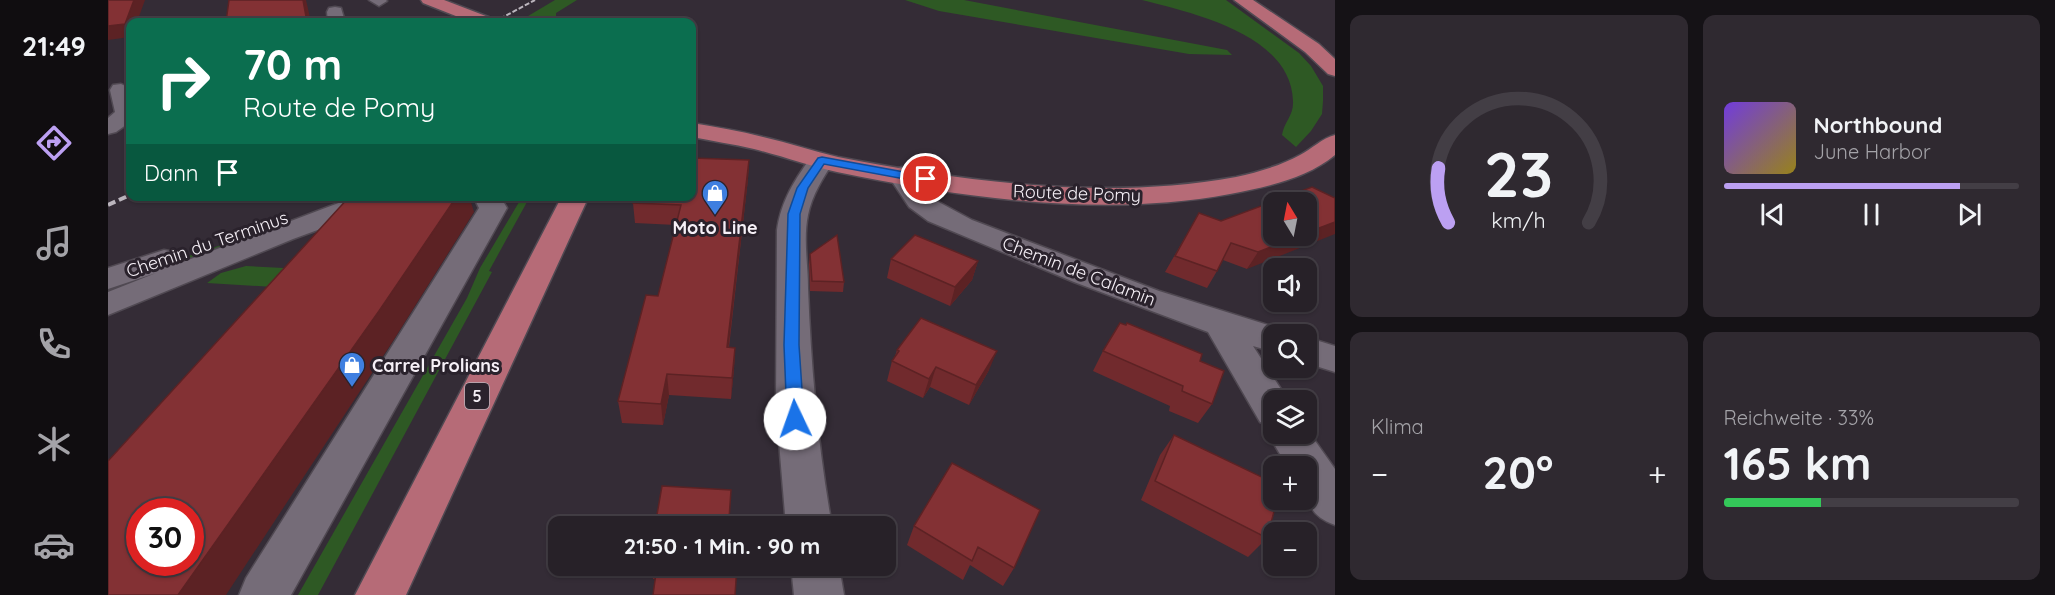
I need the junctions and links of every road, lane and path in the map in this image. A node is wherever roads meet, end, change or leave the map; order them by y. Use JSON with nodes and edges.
{"nodes":[{"id":1,"x":429,"y":0,"type":"edge"},
{"id":2,"x":1242,"y":0,"type":"edge"},
{"id":3,"x":474,"y":18,"type":"edge"},
{"id":4,"x":1335,"y":70,"type":"edge"},
{"id":5,"x":120,"y":90,"type":"edge"},
{"id":6,"x":108,"y":127,"type":"edge"},
{"id":7,"x":696,"y":131,"type":"edge"},
{"id":8,"x":1335,"y":142,"type":"edge"},
{"id":9,"x":696,"y":146,"type":"edge"},
{"id":10,"x":816,"y":159,"type":"junction"},
{"id":11,"x":902,"y":176,"type":"junction"},
{"id":12,"x":327,"y":201,"type":"edge"},
{"id":13,"x":370,"y":201,"type":"edge"},
{"id":14,"x":488,"y":201,"type":"edge"},
{"id":15,"x":574,"y":201,"type":"edge"},
{"id":16,"x":108,"y":279,"type":"edge"},
{"id":17,"x":108,"y":304,"type":"edge"},
{"id":18,"x":1221,"y":324,"type":"junction"},
{"id":19,"x":1263,"y":337,"type":"edge"},
{"id":20,"x":1317,"y":353,"type":"edge"},
{"id":21,"x":1335,"y":359,"type":"edge"},
{"id":22,"x":1263,"y":393,"type":"edge"},
{"id":23,"x":1295,"y":444,"type":"edge"},
{"id":24,"x":1335,"y":506,"type":"edge"},
{"id":25,"x":808,"y":516,"type":"edge"},
{"id":26,"x":816,"y":576,"type":"edge"},
{"id":27,"x":264,"y":595,"type":"edge"},
{"id":28,"x":380,"y":595,"type":"edge"},
{"id":29,"x":819,"y":595,"type":"edge"}],
"edges":[{"from":1,"to":3,"type":"main road"},
{"from":2,"to":4,"type":"main road"},
{"from":5,"to":6,"type":"street"},
{"from":7,"to":10,"type":"main road","name":"Route de Pomy"},
{"from":8,"to":11,"type":"main road","name":"Route de Pomy"},
{"from":9,"to":10,"type":"main road","name":"Route de Pomy"},
{"from":10,"to":11,"type":"main road","name":"Route de Pomy"},
{"from":10,"to":25,"type":"street"},
{"from":11,"to":18,"type":"street","name":"Chemin de Calamin"},
{"from":12,"to":16,"type":"street","name":"Chemin du Terminus"},
{"from":13,"to":17,"type":"street"},
{"from":14,"to":27,"type":"street"},
{"from":15,"to":28,"type":"main road","number":"5"},
{"from":18,"to":19,"type":"street","name":"Chemin de Calamin"},
{"from":18,"to":22,"type":"street"},
{"from":20,"to":21,"type":"street"},
{"from":23,"to":24,"type":"street"},
{"from":26,"to":29,"type":"street"}]}
